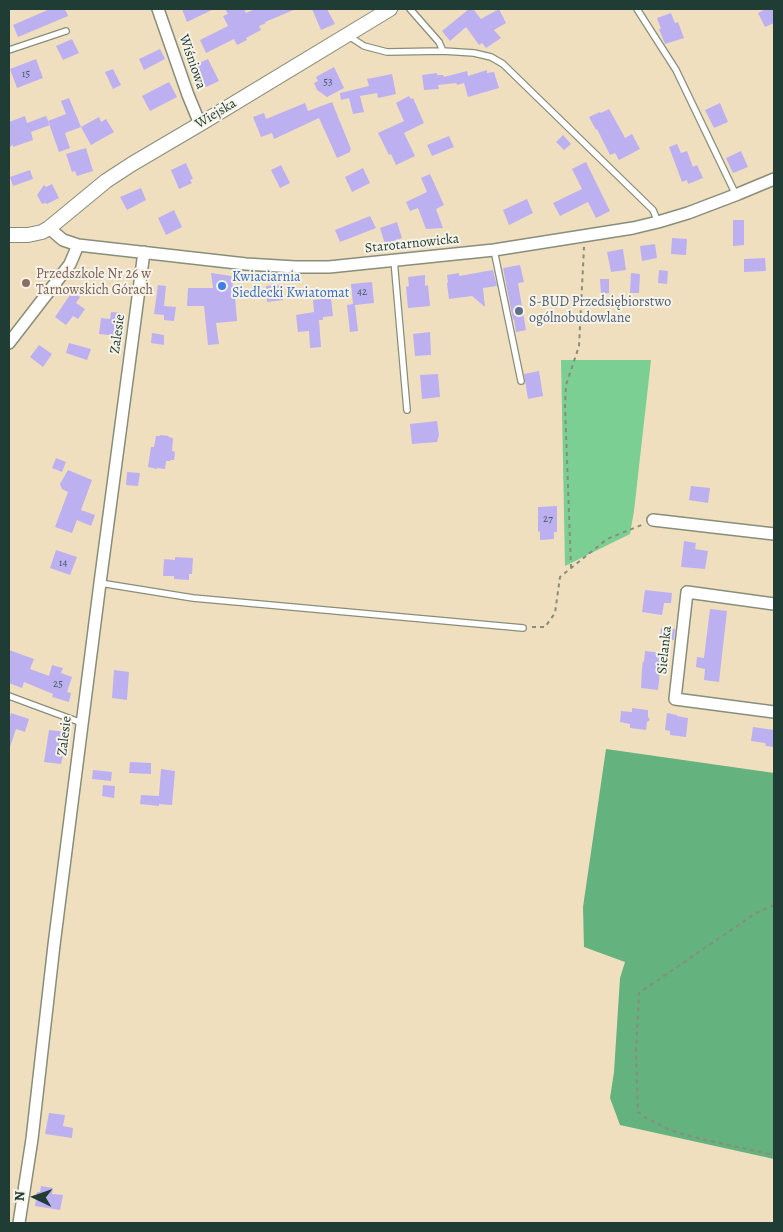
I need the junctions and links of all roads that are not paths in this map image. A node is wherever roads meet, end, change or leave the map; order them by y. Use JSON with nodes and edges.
{"nodes":[{"id":1,"x":158,"y":9,"type":"edge"},
{"id":2,"x":390,"y":9,"type":"edge"},
{"id":3,"x":410,"y":9,"type":"edge"},
{"id":4,"x":637,"y":9,"type":"edge"},
{"id":5,"x":66,"y":30,"type":"dead end"},
{"id":6,"x":346,"y":35,"type":"junction"},
{"id":7,"x":9,"y":50,"type":"edge"},
{"id":8,"x":443,"y":51,"type":"junction"},
{"id":9,"x":200,"y":124,"type":"junction"},
{"id":10,"x":774,"y":179,"type":"edge"},
{"id":11,"x":736,"y":195,"type":"junction"},
{"id":12,"x":658,"y":222,"type":"junction"},
{"id":13,"x":49,"y":228,"type":"junction"},
{"id":14,"x":9,"y":235,"type":"edge"},
{"id":15,"x":78,"y":244,"type":"junction"},
{"id":16,"x":494,"y":250,"type":"junction"},
{"id":17,"x":144,"y":252,"type":"junction"},
{"id":18,"x":394,"y":260,"type":"junction"},
{"id":19,"x":9,"y":342,"type":"edge"},
{"id":20,"x":521,"y":381,"type":"dead end"},
{"id":21,"x":407,"y":410,"type":"dead end"},
{"id":22,"x":653,"y":520,"type":"road end"},
{"id":23,"x":774,"y":534,"type":"edge"},
{"id":24,"x":100,"y":583,"type":"junction"},
{"id":25,"x":774,"y":604,"type":"edge"},
{"id":26,"x":523,"y":628,"type":"road end"},
{"id":27,"x":9,"y":696,"type":"edge"},
{"id":28,"x":774,"y":712,"type":"edge"},
{"id":29,"x":82,"y":723,"type":"junction"},
{"id":30,"x":19,"y":1223,"type":"edge"}],
"edges":[{"from":1,"to":9,"type":"street","name":"Wiśniowa"},
{"from":2,"to":6,"type":"street","name":"Wiejska"},
{"from":3,"to":8,"type":"lane"},
{"from":4,"to":11,"type":"lane"},
{"from":5,"to":7,"type":"lane"},
{"from":6,"to":8,"type":"lane"},
{"from":6,"to":9,"type":"street","name":"Wiejska"},
{"from":8,"to":12,"type":"lane"},
{"from":9,"to":13,"type":"street","name":"Wiejska"},
{"from":10,"to":11,"type":"street","name":"Starotarnowicka"},
{"from":11,"to":12,"type":"street","name":"Starotarnowicka"},
{"from":12,"to":16,"type":"street","name":"Starotarnowicka"},
{"from":13,"to":14,"type":"street"},
{"from":13,"to":15,"type":"street","name":"Starotarnowicka"},
{"from":15,"to":17,"type":"street","name":"Starotarnowicka"},
{"from":15,"to":19,"type":"street"},
{"from":16,"to":18,"type":"street","name":"Starotarnowicka"},
{"from":16,"to":20,"type":"lane"},
{"from":17,"to":18,"type":"street","name":"Starotarnowicka"},
{"from":17,"to":24,"type":"street","name":"Zalesie"},
{"from":18,"to":21,"type":"lane"},
{"from":22,"to":23,"type":"street"},
{"from":24,"to":26,"type":"lane"},
{"from":24,"to":29,"type":"street","name":"Zalesie"},
{"from":25,"to":28,"type":"street","name":"Sielanka"},
{"from":27,"to":29,"type":"lane"},
{"from":29,"to":30,"type":"street","name":"Zalesie"}]}
